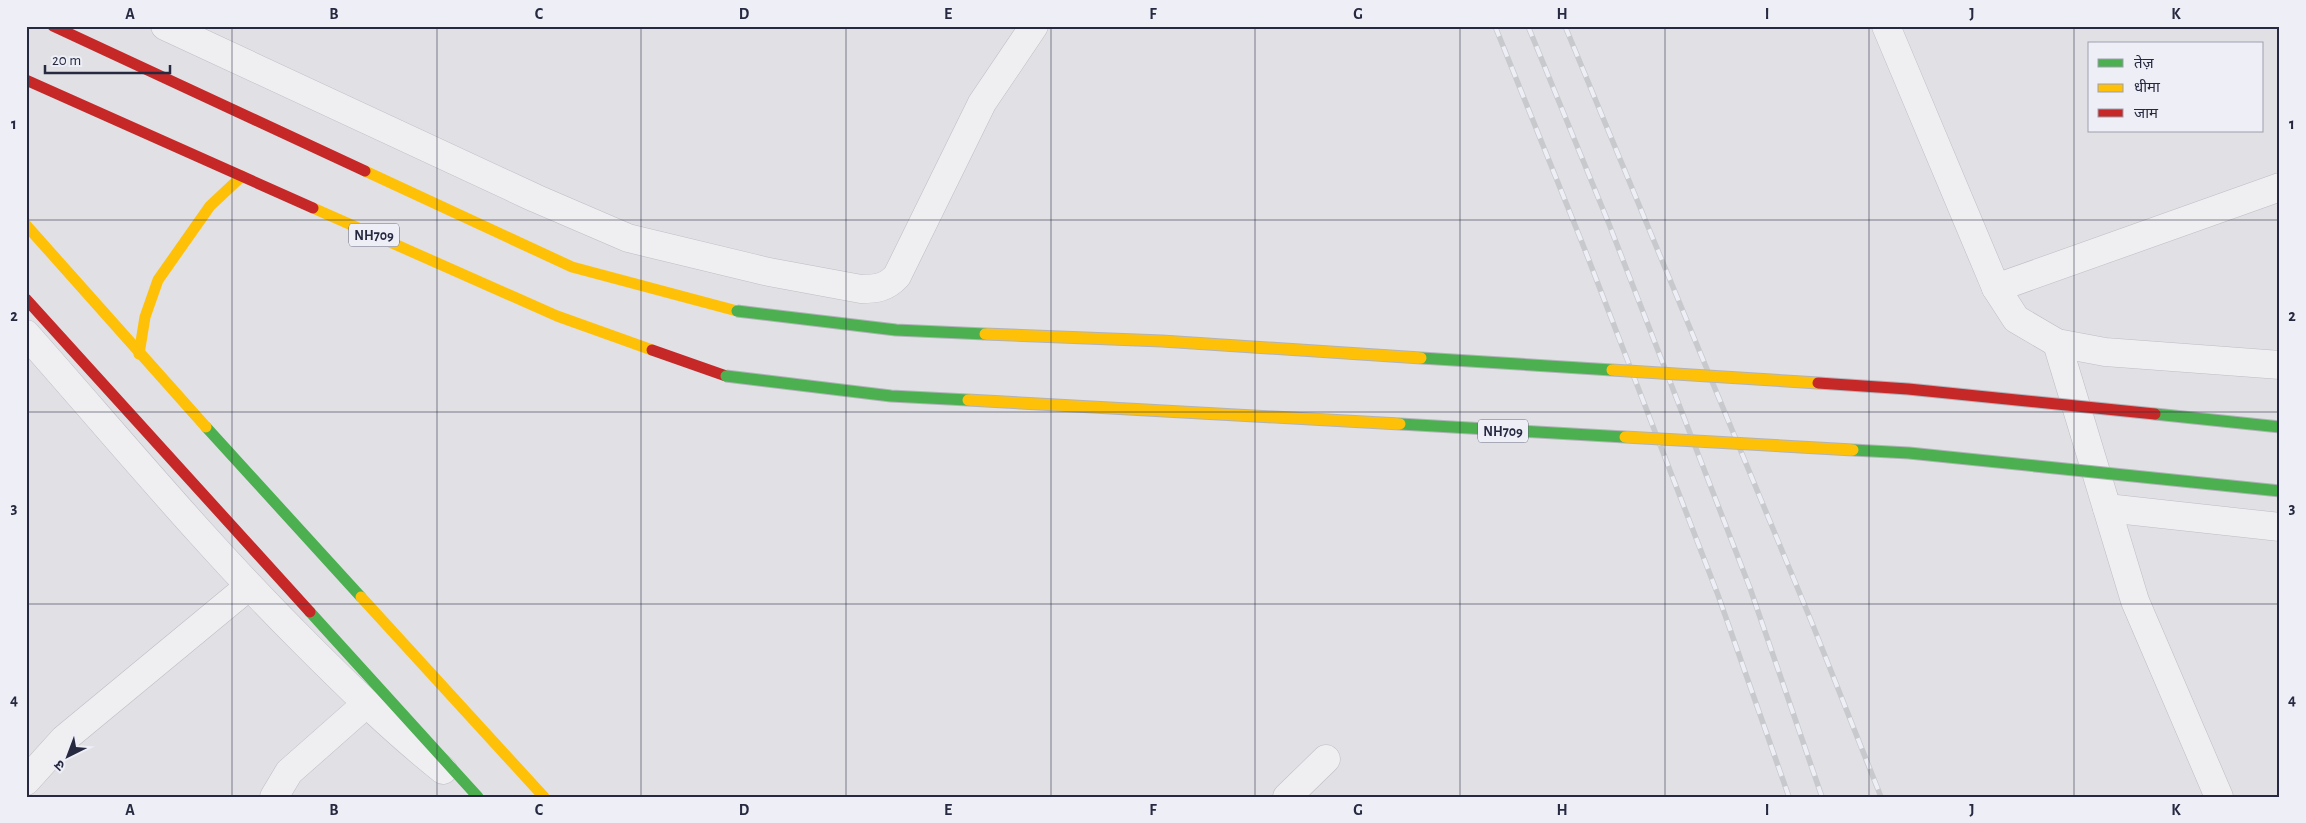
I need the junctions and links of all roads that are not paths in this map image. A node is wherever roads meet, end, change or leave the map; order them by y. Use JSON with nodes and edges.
{"nodes":[{"id":1,"x":53,"y":26,"type":"edge"},
{"id":2,"x":165,"y":26,"type":"edge"},
{"id":3,"x":1034,"y":26,"type":"edge"},
{"id":4,"x":1886,"y":26,"type":"edge"},
{"id":5,"x":26,"y":80,"type":"edge"},
{"id":6,"x":242,"y":176,"type":"junction"},
{"id":7,"x":2280,"y":187,"type":"edge"},
{"id":8,"x":26,"y":225,"type":"edge"},
{"id":9,"x":1996,"y":288,"type":"junction"},
{"id":10,"x":26,"y":299,"type":"edge"},
{"id":11,"x":26,"y":334,"type":"edge"},
{"id":12,"x":2057,"y":343,"type":"junction"},
{"id":13,"x":139,"y":354,"type":"junction"},
{"id":14,"x":2280,"y":365,"type":"edge"},
{"id":15,"x":2280,"y":427,"type":"edge"},
{"id":16,"x":2280,"y":491,"type":"edge"},
{"id":17,"x":2107,"y":508,"type":"junction"},
{"id":18,"x":2280,"y":527,"type":"edge"},
{"id":19,"x":248,"y":586,"type":"junction"},
{"id":20,"x":366,"y":704,"type":"junction"},
{"id":21,"x":1326,"y":759,"type":"dead end"},
{"id":22,"x":26,"y":780,"type":"edge"},
{"id":23,"x":274,"y":797,"type":"edge"},
{"id":24,"x":478,"y":797,"type":"edge"},
{"id":25,"x":544,"y":797,"type":"edge"},
{"id":26,"x":1287,"y":797,"type":"edge"},
{"id":27,"x":2219,"y":797,"type":"edge"}],
"edges":[{"from":1,"to":15,"type":"main road","bridge":true},
{"from":2,"to":3,"type":"street"},
{"from":4,"to":9,"type":"street"},
{"from":5,"to":6,"type":"main road","number":"NH709"},
{"from":6,"to":13,"type":"main road"},
{"from":6,"to":16,"type":"main road","number":"NH709","bridge":true},
{"from":7,"to":9,"type":"street"},
{"from":8,"to":13,"type":"main road"},
{"from":9,"to":12,"type":"street"},
{"from":10,"to":24,"type":"main road"},
{"from":11,"to":19,"type":"street"},
{"from":12,"to":14,"type":"street"},
{"from":12,"to":17,"type":"street"},
{"from":13,"to":25,"type":"main road"},
{"from":17,"to":18,"type":"street"},
{"from":17,"to":27,"type":"street"},
{"from":19,"to":20,"type":"street"},
{"from":19,"to":22,"type":"street"},
{"from":20,"to":23,"type":"street"},
{"from":20,"to":24,"type":"street"},
{"from":21,"to":26,"type":"street"}]}
